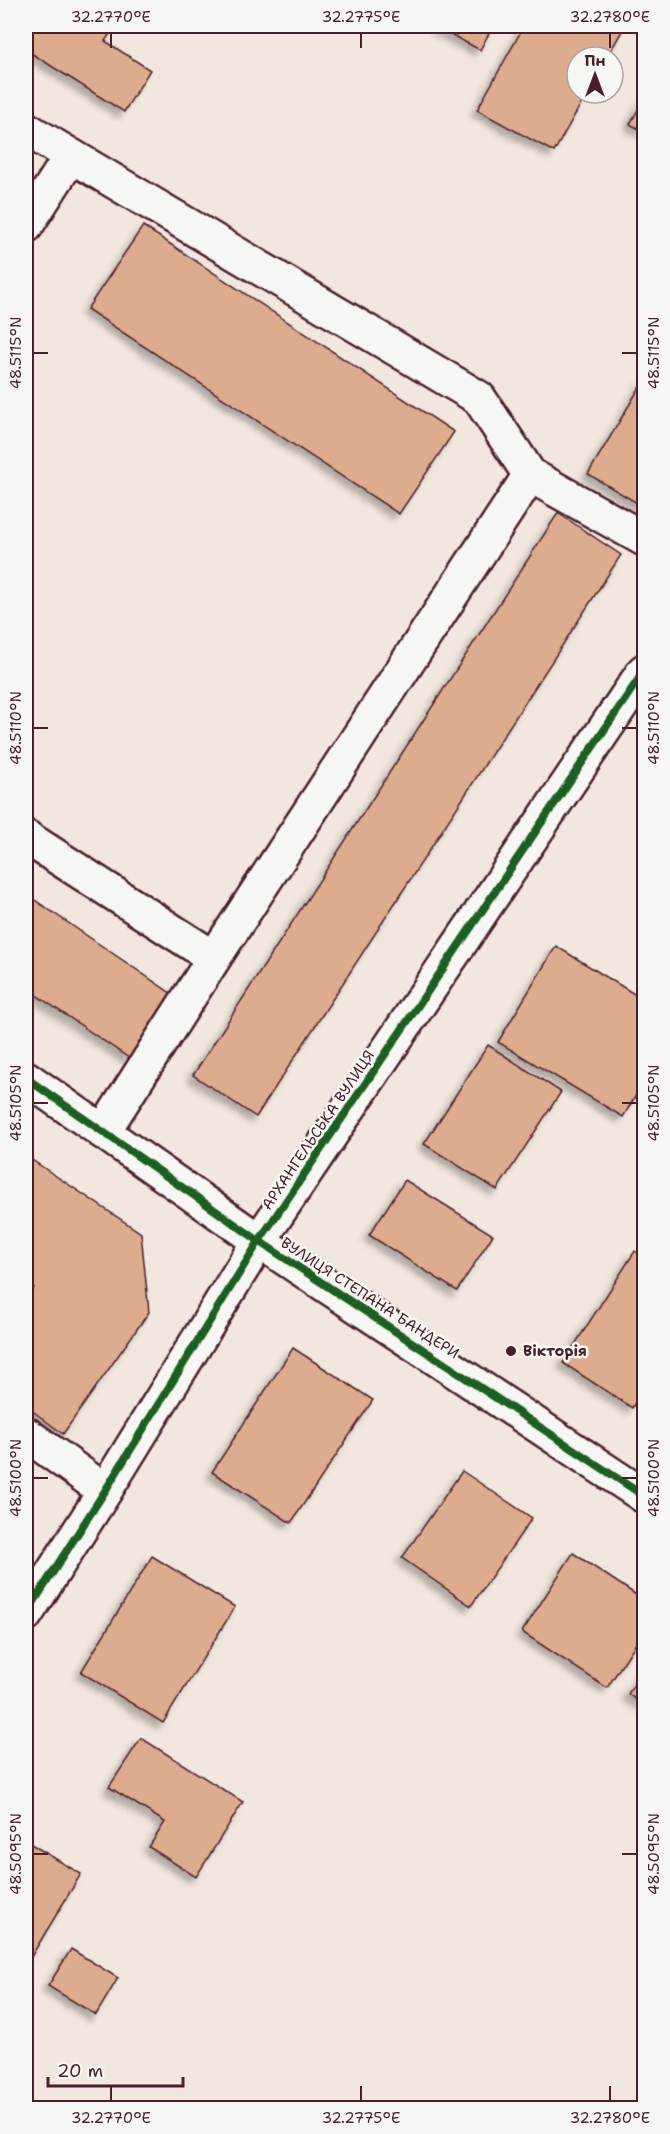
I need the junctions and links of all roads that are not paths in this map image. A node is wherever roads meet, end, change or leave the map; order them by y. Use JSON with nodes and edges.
{"nodes":[{"id":1,"x":26,"y":129,"type":"edge"},
{"id":2,"x":70,"y":156,"type":"junction"},
{"id":3,"x":26,"y":226,"type":"edge"},
{"id":4,"x":530,"y":475,"type":"junction"},
{"id":5,"x":645,"y":539,"type":"edge"},
{"id":6,"x":645,"y":671,"type":"edge"},
{"id":7,"x":26,"y":837,"type":"edge"},
{"id":8,"x":214,"y":958,"type":"junction"},
{"id":9,"x":26,"y":1078,"type":"edge"},
{"id":10,"x":104,"y":1132,"type":"junction"},
{"id":11,"x":259,"y":1241,"type":"junction"},
{"id":12,"x":26,"y":1434,"type":"edge"},
{"id":13,"x":105,"y":1491,"type":"junction"},
{"id":14,"x":645,"y":1496,"type":"edge"},
{"id":15,"x":26,"y":1614,"type":"edge"}],
"edges":[{"from":1,"to":2,"type":"street"},
{"from":2,"to":3,"type":"street"},
{"from":2,"to":4,"type":"street"},
{"from":4,"to":5,"type":"street"},
{"from":4,"to":8,"type":"street"},
{"from":6,"to":11,"type":"street","name":"АРХАНГЕЛЬСЬКА ВУЛИЦЯ"},
{"from":7,"to":8,"type":"street"},
{"from":8,"to":10,"type":"street"},
{"from":9,"to":10,"type":"street","name":"ВУЛИЦЯ СТЕПАНА БАНДЕРИ"},
{"from":10,"to":11,"type":"street","name":"ВУЛИЦЯ СТЕПАНА БАНДЕРИ"},
{"from":11,"to":13,"type":"street","name":"АРХАНГЕЛЬСЬКА ВУЛИЦЯ"},
{"from":11,"to":14,"type":"street","name":"ВУЛИЦЯ СТЕПАНА БАНДЕРИ"},
{"from":12,"to":13,"type":"street"},
{"from":13,"to":15,"type":"street","name":"АРХАНГЕЛЬСЬКА ВУЛИЦЯ"}]}
